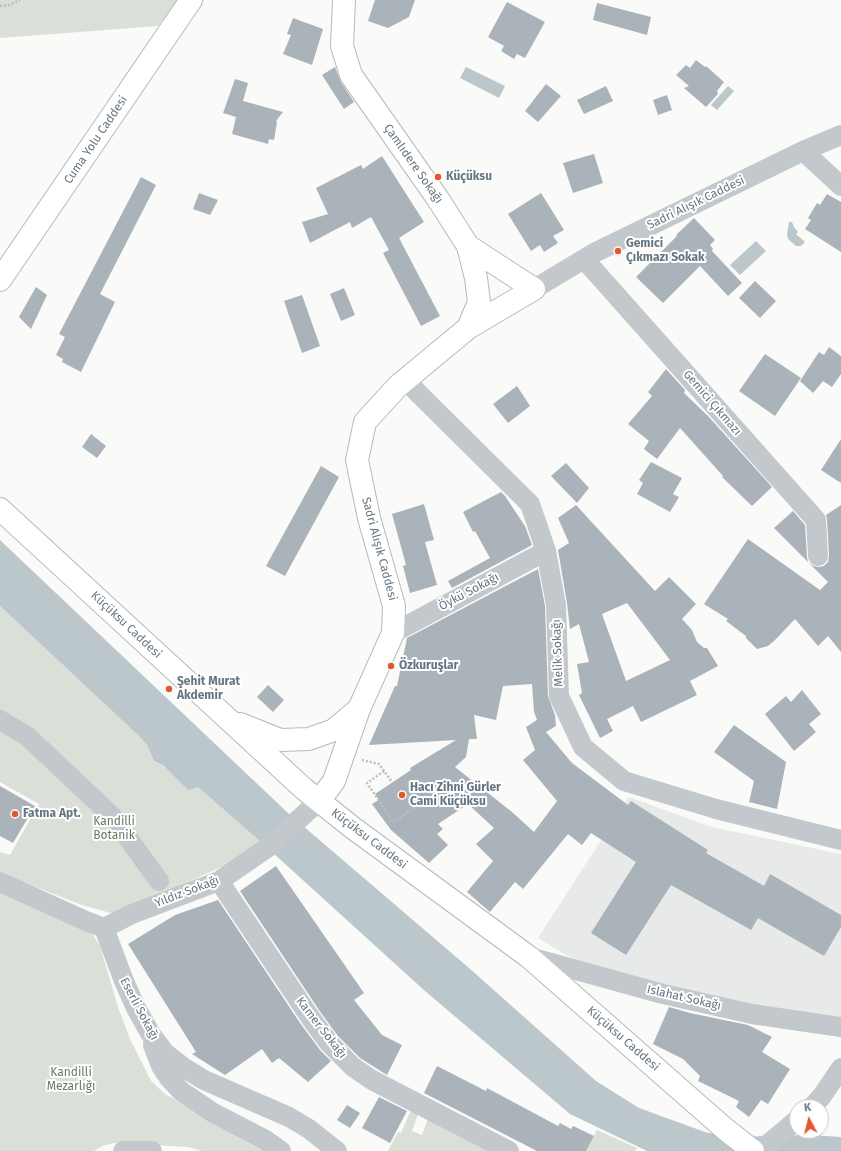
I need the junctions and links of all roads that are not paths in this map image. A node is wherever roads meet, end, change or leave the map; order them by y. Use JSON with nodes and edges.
{"nodes":[{"id":1,"x":191,"y":0,"type":"edge"},
{"id":2,"x":344,"y":0,"type":"edge"},
{"id":3,"x":841,"y":135,"type":"edge"},
{"id":4,"x":803,"y":151,"type":"junction"},
{"id":5,"x":841,"y":186,"type":"edge"},
{"id":6,"x":468,"y":246,"type":"junction"},
{"id":7,"x":584,"y":259,"type":"junction"},
{"id":8,"x":0,"y":280,"type":"edge"},
{"id":9,"x":534,"y":289,"type":"junction"},
{"id":10,"x":468,"y":328,"type":"junction"},
{"id":11,"x":406,"y":379,"type":"junction"},
{"id":12,"x":0,"y":510,"type":"edge"},
{"id":13,"x":546,"y":551,"type":"junction"},
{"id":14,"x":818,"y":556,"type":"dead end"},
{"id":15,"x":393,"y":633,"type":"junction"},
{"id":16,"x":359,"y":710,"type":"junction"},
{"id":17,"x":0,"y":720,"type":"edge"},
{"id":18,"x":229,"y":720,"type":"junction"},
{"id":19,"x":334,"y":781,"type":"junction"},
{"id":20,"x":319,"y":801,"type":"junction"},
{"id":21,"x":348,"y":824,"type":"junction"},
{"id":22,"x":841,"y":840,"type":"edge"},
{"id":23,"x":159,"y":881,"type":"dead end"},
{"id":24,"x":218,"y":881,"type":"junction"},
{"id":25,"x":0,"y":882,"type":"edge"},
{"id":26,"x":104,"y":928,"type":"junction"},
{"id":27,"x":529,"y":957,"type":"junction"},
{"id":28,"x":841,"y":1027,"type":"edge"},
{"id":29,"x":150,"y":1033,"type":"junction"},
{"id":30,"x":841,"y":1068,"type":"edge"},
{"id":31,"x":819,"y":1099,"type":"edge"},
{"id":32,"x":789,"y":1127,"type":"edge"},
{"id":33,"x":123,"y":1151,"type":"edge"},
{"id":34,"x":152,"y":1151,"type":"edge"},
{"id":35,"x":281,"y":1151,"type":"edge"},
{"id":36,"x":337,"y":1151,"type":"edge"},
{"id":37,"x":509,"y":1151,"type":"edge"},
{"id":38,"x":753,"y":1151,"type":"edge"},
{"id":39,"x":760,"y":1151,"type":"edge"}],
"edges":[{"from":1,"to":8,"type":"main road","name":"Cuma Yolu Caddesi"},
{"from":2,"to":6,"type":"main road","name":"Çamlıdere Sokağı"},
{"from":3,"to":4,"type":"street","name":"Sadri Alışık Caddesi"},
{"from":4,"to":5,"type":"street"},
{"from":4,"to":7,"type":"street","name":"Sadri Alışık Caddesi"},
{"from":6,"to":9,"type":"main road"},
{"from":6,"to":10,"type":"main road","name":"Çamlıdere Sokağı"},
{"from":7,"to":9,"type":"street","name":"Sadri Alışık Caddesi"},
{"from":7,"to":14,"type":"street","name":"Gemici Çıkmazı"},
{"from":9,"to":10,"type":"main road","name":"Sadri Alışık Caddesi"},
{"from":10,"to":11,"type":"main road","name":"Sadri Alışık Caddesi"},
{"from":11,"to":13,"type":"street","name":"Melik Sokağı"},
{"from":11,"to":15,"type":"main road","name":"Sadri Alışık Caddesi"},
{"from":12,"to":18,"type":"main road","name":"Küçüksu Caddesi"},
{"from":13,"to":15,"type":"street","name":"Öykü Sokağı"},
{"from":13,"to":22,"type":"street","name":"Melik Sokağı"},
{"from":15,"to":16,"type":"main road","name":"Sadri Alışık Caddesi"},
{"from":16,"to":18,"type":"main road"},
{"from":16,"to":19,"type":"main road","name":"Sadri Alışık Caddesi"},
{"from":17,"to":23,"type":"street"},
{"from":18,"to":20,"type":"main road","name":"Küçüksu Caddesi"},
{"from":19,"to":20,"type":"main road","name":"Sadri Alışık Caddesi"},
{"from":19,"to":21,"type":"main road"},
{"from":20,"to":21,"type":"main road","name":"Küçüksu Caddesi"},
{"from":20,"to":24,"type":"street","name":"Yıldız Sokağı"},
{"from":21,"to":27,"type":"main road","name":"Küçüksu Caddesi"},
{"from":24,"to":26,"type":"street","name":"Yıldız Sokağı"},
{"from":24,"to":37,"type":"street","name":"Kamer Sokağı"},
{"from":25,"to":26,"type":"street"},
{"from":26,"to":29,"type":"street","name":"Eserli Sokağı"},
{"from":27,"to":28,"type":"street","name":"Islahat Sokağı"},
{"from":27,"to":38,"type":"main road","name":"Küçüksu Caddesi"},
{"from":29,"to":35,"type":"street"},
{"from":29,"to":36,"type":"street","name":"Eserli Sokağı"},
{"from":30,"to":31,"type":"street"},
{"from":32,"to":39,"type":"street"},
{"from":33,"to":34,"type":"street"}]}
